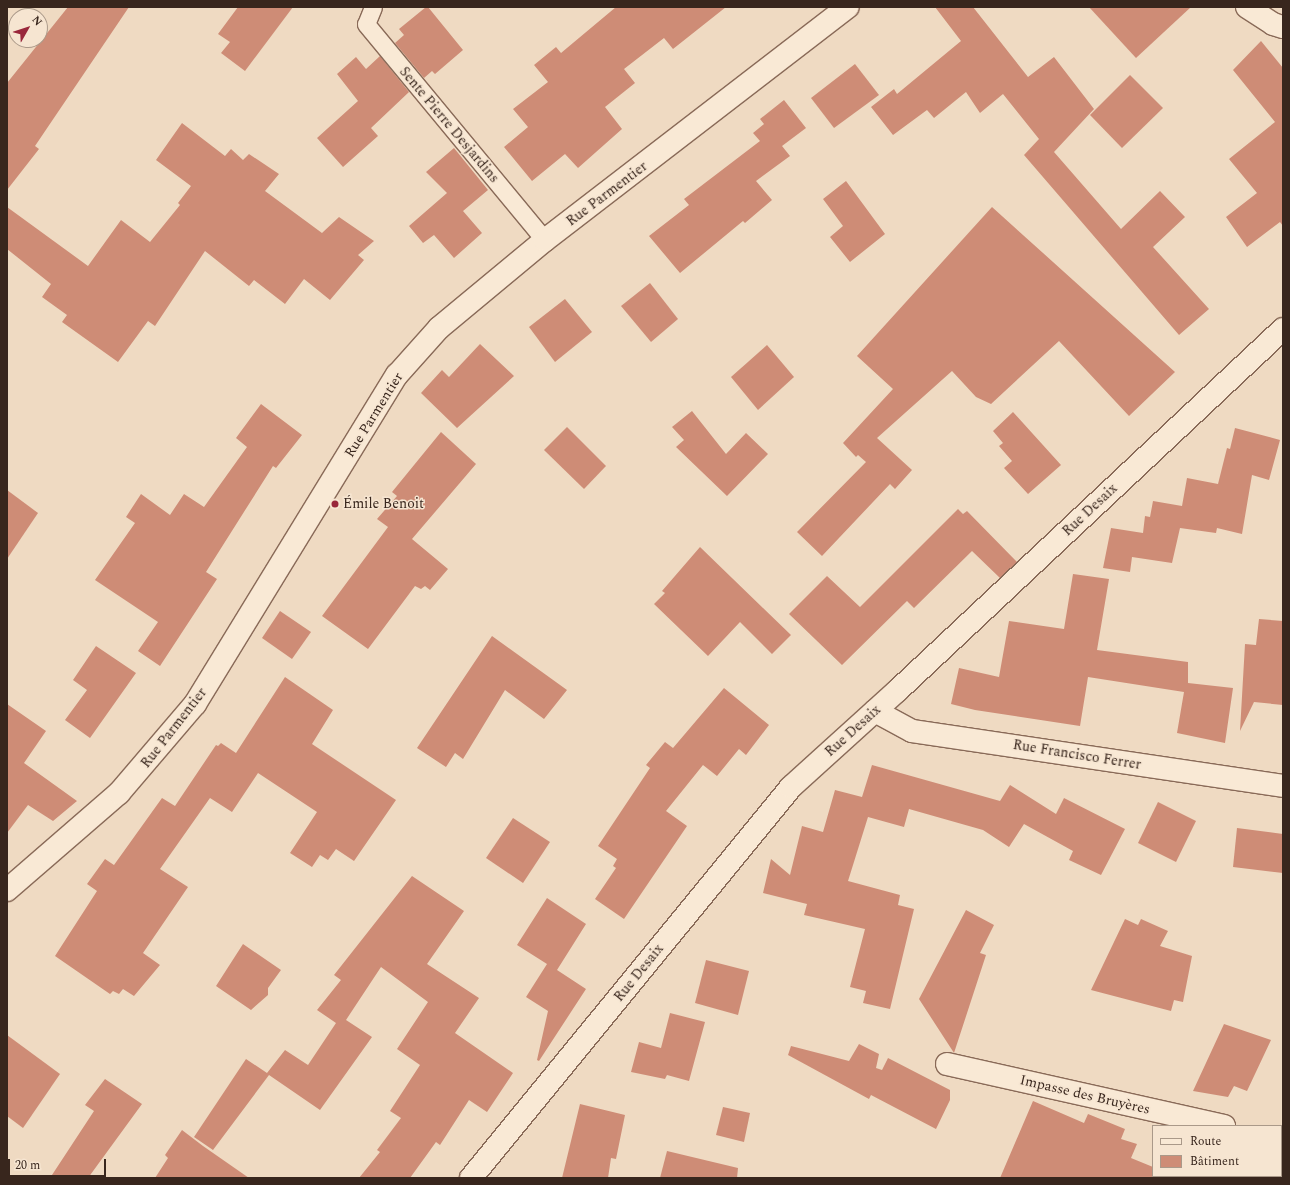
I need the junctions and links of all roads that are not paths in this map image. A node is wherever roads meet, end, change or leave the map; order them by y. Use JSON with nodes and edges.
{"nodes":[{"id":1,"x":373,"y":7,"type":"edge"},
{"id":2,"x":848,"y":7,"type":"edge"},
{"id":3,"x":1247,"y":7,"type":"edge"},
{"id":4,"x":1283,"y":27,"type":"edge"},
{"id":5,"x":545,"y":240,"type":"junction"},
{"id":6,"x":1283,"y":329,"type":"edge"},
{"id":7,"x":876,"y":711,"type":"junction"},
{"id":8,"x":1283,"y":786,"type":"edge"},
{"id":9,"x":7,"y":890,"type":"edge"},
{"id":10,"x":947,"y":1064,"type":"dead end"},
{"id":11,"x":1220,"y":1125,"type":"edge"},
{"id":12,"x":472,"y":1178,"type":"edge"}],
"edges":[{"from":1,"to":5,"type":"lane","name":"Sente Pierre Desjardins"},
{"from":2,"to":5,"type":"street","name":"Rue Parmentier"},
{"from":3,"to":4,"type":"street"},
{"from":5,"to":9,"type":"street","name":"Rue Parmentier"},
{"from":6,"to":7,"type":"street","name":"Rue Desaix"},
{"from":7,"to":8,"type":"street","name":"Rue Francisco Ferrer"},
{"from":7,"to":12,"type":"street","name":"Rue Desaix"},
{"from":10,"to":11,"type":"street","name":"Impasse des Bruyères"}]}
